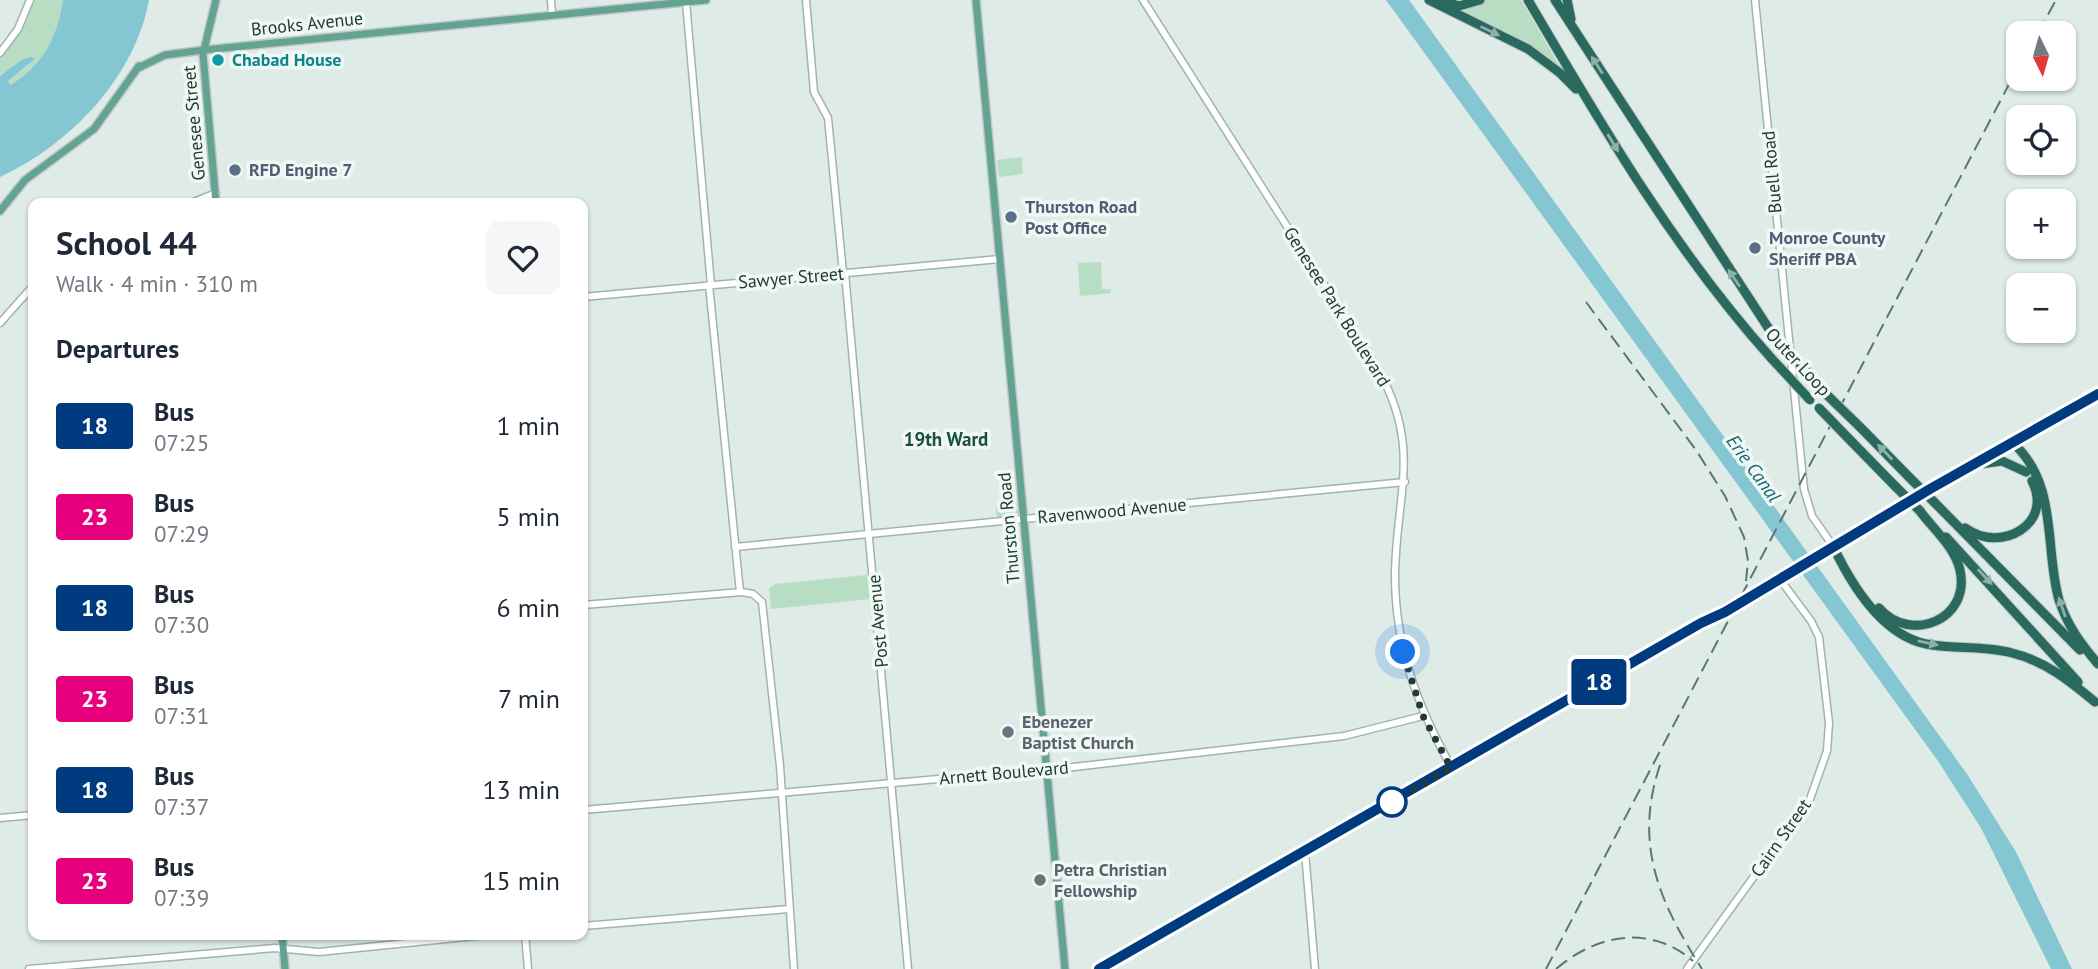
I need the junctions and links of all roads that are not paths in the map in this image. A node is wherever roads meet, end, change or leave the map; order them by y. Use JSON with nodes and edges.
{"nodes":[{"id":1,"x":30,"y":0,"type":"edge"},
{"id":2,"x":216,"y":0,"type":"edge"},
{"id":3,"x":551,"y":0,"type":"edge"},
{"id":4,"x":706,"y":0,"type":"edge"},
{"id":5,"x":806,"y":0,"type":"edge"},
{"id":6,"x":976,"y":0,"type":"edge"},
{"id":7,"x":1143,"y":0,"type":"edge"},
{"id":8,"x":1429,"y":0,"type":"edge"},
{"id":9,"x":1440,"y":0,"type":"edge"},
{"id":10,"x":1480,"y":0,"type":"edge"},
{"id":11,"x":1528,"y":0,"type":"edge"},
{"id":12,"x":1555,"y":0,"type":"edge"},
{"id":13,"x":1567,"y":0,"type":"edge"},
{"id":14,"x":1755,"y":0,"type":"edge"},
{"id":15,"x":686,"y":2,"type":"junction"},
{"id":16,"x":552,"y":15,"type":"junction"},
{"id":17,"x":1573,"y":27,"type":"junction"},
{"id":18,"x":204,"y":50,"type":"junction"},
{"id":19,"x":0,"y":53,"type":"edge"},
{"id":20,"x":1590,"y":107,"type":"junction"},
{"id":21,"x":216,"y":194,"type":"junction"},
{"id":22,"x":205,"y":198,"type":"edge"},
{"id":23,"x":216,"y":198,"type":"edge"},
{"id":24,"x":0,"y":211,"type":"edge"},
{"id":25,"x":1000,"y":259,"type":"junction"},
{"id":26,"x":844,"y":273,"type":"junction"},
{"id":27,"x":710,"y":285,"type":"junction"},
{"id":28,"x":28,"y":292,"type":"edge"},
{"id":29,"x":588,"y":297,"type":"edge"},
{"id":30,"x":0,"y":323,"type":"edge"},
{"id":31,"x":2095,"y":395,"type":"edge"},
{"id":32,"x":2098,"y":405,"type":"edge"},
{"id":33,"x":2012,"y":442,"type":"junction"},
{"id":34,"x":1972,"y":465,"type":"junction"},
{"id":35,"x":2026,"y":472,"type":"junction"},
{"id":36,"x":1405,"y":482,"type":"junction"},
{"id":37,"x":1920,"y":511,"type":"junction"},
{"id":38,"x":1024,"y":520,"type":"junction"},
{"id":39,"x":1952,"y":520,"type":"junction"},
{"id":40,"x":870,"y":535,"type":"junction"},
{"id":41,"x":1833,"y":546,"type":"junction"},
{"id":42,"x":735,"y":547,"type":"junction"},
{"id":43,"x":1779,"y":578,"type":"junction"},
{"id":44,"x":740,"y":592,"type":"junction"},
{"id":45,"x":588,"y":605,"type":"edge"},
{"id":46,"x":2098,"y":667,"type":"edge"},
{"id":47,"x":2097,"y":703,"type":"edge"},
{"id":48,"x":1423,"y":716,"type":"junction"},
{"id":49,"x":1451,"y":768,"type":"junction"},
{"id":50,"x":1046,"y":770,"type":"junction"},
{"id":51,"x":893,"y":783,"type":"junction"},
{"id":52,"x":781,"y":793,"type":"junction"},
{"id":53,"x":588,"y":810,"type":"edge"},
{"id":54,"x":28,"y":815,"type":"edge"},
{"id":55,"x":0,"y":818,"type":"edge"},
{"id":56,"x":1304,"y":852,"type":"junction"},
{"id":57,"x":789,"y":909,"type":"junction"},
{"id":58,"x":588,"y":926,"type":"edge"},
{"id":59,"x":282,"y":940,"type":"edge"},
{"id":60,"x":436,"y":940,"type":"edge"},
{"id":61,"x":526,"y":940,"type":"edge"},
{"id":62,"x":283,"y":948,"type":"junction"},
{"id":63,"x":29,"y":969,"type":"edge"},
{"id":64,"x":285,"y":969,"type":"edge"},
{"id":65,"x":528,"y":969,"type":"edge"},
{"id":66,"x":794,"y":969,"type":"edge"},
{"id":67,"x":908,"y":969,"type":"edge"},
{"id":68,"x":1065,"y":969,"type":"edge"},
{"id":69,"x":1098,"y":969,"type":"edge"},
{"id":70,"x":1315,"y":969,"type":"edge"},
{"id":71,"x":1688,"y":969,"type":"edge"}],
"edges":[{"from":1,"to":19,"type":"street"},
{"from":2,"to":18,"type":"main road","name":"Genesee Street"},
{"from":3,"to":16,"type":"street"},
{"from":4,"to":15,"type":"main road","name":"Brooks Avenue"},
{"from":5,"to":26,"type":"street","name":"Post Avenue"},
{"from":6,"to":25,"type":"main road","name":"Thurston Road"},
{"from":7,"to":36,"type":"street","name":"Genesee Park Boulevard"},
{"from":8,"to":20,"type":"highway","one_way":true},
{"from":9,"to":10,"type":"highway"},
{"from":11,"to":20,"type":"highway","name":"Outer Loop"},
{"from":12,"to":17,"type":"highway","name":"Outer Loop"},
{"from":13,"to":17,"type":"highway"},
{"from":14,"to":41,"type":"street","name":"Buell Road"},
{"from":15,"to":16,"type":"main road","name":"Brooks Avenue"},
{"from":15,"to":27,"type":"street"},
{"from":16,"to":18,"type":"main road","name":"Brooks Avenue"},
{"from":39,"to":17,"type":"highway","name":"Outer Loop","one_way":true,"bridge":true},
{"from":18,"to":21,"type":"main road","name":"Genesee Street"},
{"from":18,"to":24,"type":"main road","name":"Brooks Avenue"},
{"from":20,"to":37,"type":"highway","name":"Outer Loop","one_way":true,"bridge":true},
{"from":21,"to":22,"type":"street"},
{"from":21,"to":23,"type":"main road","name":"Genesee Street"},
{"from":25,"to":26,"type":"street","name":"Sawyer Street"},
{"from":25,"to":38,"type":"main road","name":"Thurston Road"},
{"from":26,"to":27,"type":"street","name":"Sawyer Street"},
{"from":26,"to":40,"type":"street","name":"Post Avenue"},
{"from":27,"to":29,"type":"street","name":"Sawyer Street"},
{"from":27,"to":42,"type":"street"},
{"from":28,"to":30,"type":"street"},
{"from":31,"to":32,"type":"street"},
{"from":31,"to":33,"type":"main road"},
{"from":33,"to":34,"type":"main road"},
{"from":33,"to":35,"type":"highway"},
{"from":46,"to":33,"type":"highway","one_way":true},
{"from":34,"to":35,"type":"highway"},
{"from":34,"to":41,"type":"main road"},
{"from":35,"to":39,"type":"highway"},
{"from":36,"to":38,"type":"street","name":"Ravenwood Avenue"},
{"from":36,"to":48,"type":"street","name":"Genesee Park Boulevard"},
{"from":37,"to":41,"type":"highway"},
{"from":37,"to":47,"type":"highway","name":"Outer Loop","one_way":true},
{"from":38,"to":40,"type":"street","name":"Ravenwood Avenue"},
{"from":38,"to":50,"type":"main road","name":"Thurston Road"},
{"from":39,"to":46,"type":"highway","name":"Outer Loop"},
{"from":40,"to":42,"type":"street","name":"Ravenwood Avenue"},
{"from":40,"to":51,"type":"street","name":"Post Avenue"},
{"from":41,"to":43,"type":"main road"},
{"from":41,"to":47,"type":"highway","one_way":true},
{"from":42,"to":44,"type":"street"},
{"from":43,"to":49,"type":"main road"},
{"from":43,"to":71,"type":"street","name":"Cairn Street"},
{"from":44,"to":45,"type":"street"},
{"from":44,"to":52,"type":"street"},
{"from":48,"to":49,"type":"street","name":"Genesee Park Boulevard"},
{"from":48,"to":50,"type":"street","name":"Arnett Boulevard"},
{"from":49,"to":56,"type":"main road"},
{"from":50,"to":51,"type":"street","name":"Arnett Boulevard"},
{"from":50,"to":68,"type":"main road","name":"Thurston Road"},
{"from":51,"to":52,"type":"street","name":"Arnett Boulevard"},
{"from":51,"to":67,"type":"street","name":"Post Avenue"},
{"from":52,"to":53,"type":"street","name":"Arnett Boulevard"},
{"from":52,"to":57,"type":"street"},
{"from":54,"to":55,"type":"street"},
{"from":56,"to":69,"type":"main road"},
{"from":56,"to":70,"type":"street"},
{"from":57,"to":58,"type":"street"},
{"from":57,"to":66,"type":"street"},
{"from":59,"to":62,"type":"main road"},
{"from":60,"to":62,"type":"street"},
{"from":61,"to":65,"type":"street"},
{"from":62,"to":63,"type":"street"},
{"from":62,"to":64,"type":"main road"}]}
